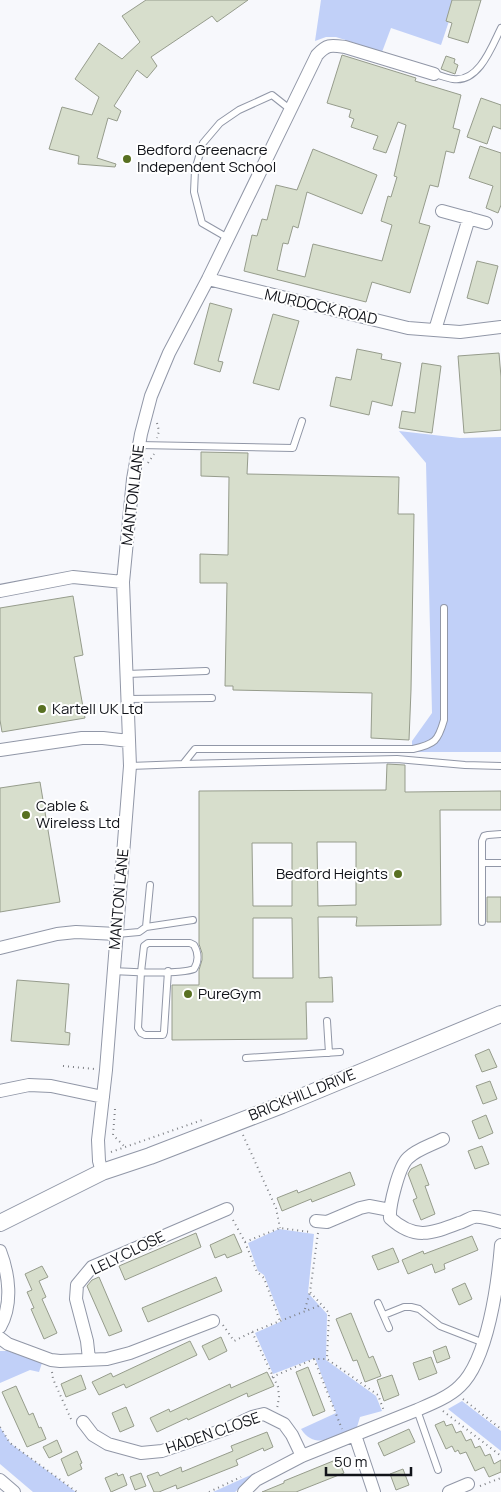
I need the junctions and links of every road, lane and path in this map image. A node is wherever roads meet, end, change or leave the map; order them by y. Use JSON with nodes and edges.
{"nodes":[{"id":1,"x":501,"y":28,"type":"edge"},
{"id":2,"x":434,"y":74,"type":"joint"},
{"id":3,"x":291,"y":110,"type":"junction"},
{"id":4,"x":442,"y":211,"type":"dead end"},
{"id":5,"x":468,"y":218,"type":"junction"},
{"id":6,"x":486,"y":223,"type":"dead end"},
{"id":7,"x":228,"y":238,"type":"junction"},
{"id":8,"x":208,"y":279,"type":"junction"},
{"id":9,"x":501,"y":327,"type":"edge"},
{"id":10,"x":436,"y":330,"type":"junction"},
{"id":11,"x":302,"y":421,"type":"dead end"},
{"id":12,"x":139,"y":445,"type":"junction"},
{"id":13,"x":123,"y":582,"type":"junction"},
{"id":14,"x":0,"y":591,"type":"edge"},
{"id":15,"x":444,"y":608,"type":"dead end"},
{"id":16,"x":206,"y":671,"type":"dead end"},
{"id":17,"x":127,"y":674,"type":"junction"},
{"id":18,"x":212,"y":698,"type":"dead end"},
{"id":19,"x":128,"y":699,"type":"junction"},
{"id":20,"x":129,"y":740,"type":"junction"},
{"id":21,"x":0,"y":750,"type":"edge"},
{"id":22,"x":182,"y":764,"type":"junction"},
{"id":23,"x":130,"y":766,"type":"junction"},
{"id":24,"x":501,"y":766,"type":"edge"},
{"id":25,"x":501,"y":834,"type":"edge"},
{"id":26,"x":482,"y":863,"type":"junction"},
{"id":27,"x":501,"y":863,"type":"edge"},
{"id":28,"x":150,"y":885,"type":"dead end"},
{"id":29,"x":193,"y":920,"type":"dead end"},
{"id":30,"x":482,"y":922,"type":"dead end"},
{"id":31,"x":146,"y":927,"type":"junction"},
{"id":32,"x":117,"y":934,"type":"junction"},
{"id":33,"x":0,"y":948,"type":"edge"},
{"id":34,"x":114,"y":971,"type":"junction"},
{"id":35,"x":168,"y":971,"type":"junction"},
{"id":36,"x":141,"y":972,"type":"junction"},
{"id":37,"x":501,"y":1014,"type":"edge"},
{"id":38,"x":327,"y":1021,"type":"dead end"},
{"id":39,"x":340,"y":1052,"type":"dead end"},
{"id":40,"x":329,"y":1053,"type":"junction"},
{"id":41,"x":246,"y":1058,"type":"dead end"},
{"id":42,"x":63,"y":1066,"type":"dead end"},
{"id":43,"x":106,"y":1070,"type":"junction"},
{"id":44,"x":0,"y":1091,"type":"edge"},
{"id":45,"x":103,"y":1097,"type":"junction"},
{"id":46,"x":206,"y":1118,"type":"dead end"},
{"id":47,"x":237,"y":1121,"type":"junction"},
{"id":48,"x":443,"y":1140,"type":"dead end"},
{"id":49,"x":100,"y":1164,"type":"junction"},
{"id":50,"x":227,"y":1209,"type":"joint"},
{"id":51,"x":390,"y":1210,"type":"junction"},
{"id":52,"x":501,"y":1222,"type":"edge"},
{"id":53,"x":0,"y":1223,"type":"edge"},
{"id":54,"x":280,"y":1228,"type":"junction"},
{"id":55,"x":314,"y":1229,"type":"junction"},
{"id":56,"x":245,"y":1242,"type":"junction"},
{"id":57,"x":0,"y":1251,"type":"edge"},
{"id":58,"x":501,"y":1252,"type":"edge"},
{"id":59,"x":310,"y":1292,"type":"junction"},
{"id":60,"x":378,"y":1303,"type":"dead end"},
{"id":61,"x":322,"y":1305,"type":"junction"},
{"id":62,"x":305,"y":1310,"type":"junction"},
{"id":63,"x":384,"y":1315,"type":"junction"},
{"id":64,"x":213,"y":1321,"type":"joint"},
{"id":65,"x":280,"y":1321,"type":"junction"},
{"id":66,"x":0,"y":1326,"type":"edge"},
{"id":67,"x":390,"y":1328,"type":"dead end"},
{"id":68,"x":252,"y":1332,"type":"junction"},
{"id":69,"x":0,"y":1338,"type":"edge"},
{"id":70,"x":484,"y":1343,"type":"junction"},
{"id":71,"x":314,"y":1359,"type":"junction"},
{"id":72,"x":327,"y":1359,"type":"junction"},
{"id":73,"x":51,"y":1360,"type":"junction"},
{"id":74,"x":89,"y":1360,"type":"junction"},
{"id":75,"x":272,"y":1377,"type":"junction"},
{"id":76,"x":454,"y":1392,"type":"junction"},
{"id":77,"x":434,"y":1403,"type":"junction"},
{"id":78,"x":417,"y":1410,"type":"junction"},
{"id":79,"x":275,"y":1418,"type":"junction"},
{"id":80,"x":83,"y":1422,"type":"joint"},
{"id":81,"x":388,"y":1422,"type":"junction"},
{"id":82,"x":0,"y":1427,"type":"edge"},
{"id":83,"x":501,"y":1429,"type":"edge"},
{"id":84,"x":350,"y":1437,"type":"junction"},
{"id":85,"x":302,"y":1456,"type":"junction"},
{"id":86,"x":501,"y":1456,"type":"edge"},
{"id":87,"x":438,"y":1470,"type":"dead end"},
{"id":88,"x":501,"y":1478,"type":"edge"},
{"id":89,"x":0,"y":1480,"type":"edge"},
{"id":90,"x":468,"y":1484,"type":"joint"},
{"id":91,"x":14,"y":1492,"type":"edge"},
{"id":92,"x":77,"y":1492,"type":"edge"},
{"id":93,"x":244,"y":1492,"type":"edge"},
{"id":94,"x":374,"y":1492,"type":"edge"},
{"id":95,"x":449,"y":1492,"type":"edge"}],
"edges":[{"from":1,"to":2,"type":"lane"},
{"from":2,"to":3,"type":"street","name":"MANTON LANE"},
{"from":3,"to":7,"type":"street","name":"MANTON LANE"},
{"from":3,"to":7,"type":"lane"},
{"from":4,"to":5,"type":"street"},
{"from":5,"to":6,"type":"street"},
{"from":5,"to":10,"type":"street"},
{"from":7,"to":8,"type":"street","name":"MANTON LANE"},
{"from":8,"to":10,"type":"street","name":"MURDOCK ROAD"},
{"from":8,"to":12,"type":"street","name":"MANTON LANE"},
{"from":9,"to":10,"type":"street","name":"MURDOCK ROAD"},
{"from":11,"to":12,"type":"lane"},
{"from":12,"to":13,"type":"street","name":"MANTON LANE"},
{"from":13,"to":14,"type":"street"},
{"from":13,"to":17,"type":"street","name":"MANTON LANE"},
{"from":15,"to":22,"type":"lane"},
{"from":16,"to":17,"type":"lane"},
{"from":17,"to":19,"type":"street","name":"MANTON LANE"},
{"from":18,"to":19,"type":"lane"},
{"from":19,"to":20,"type":"street","name":"MANTON LANE"},
{"from":20,"to":21,"type":"street"},
{"from":20,"to":23,"type":"street","name":"MANTON LANE"},
{"from":22,"to":23,"type":"lane"},
{"from":22,"to":24,"type":"lane"},
{"from":23,"to":32,"type":"street","name":"MANTON LANE"},
{"from":25,"to":26,"type":"lane"},
{"from":26,"to":27,"type":"lane"},
{"from":26,"to":30,"type":"lane"},
{"from":28,"to":31,"type":"lane"},
{"from":29,"to":31,"type":"lane"},
{"from":31,"to":32,"type":"lane"},
{"from":32,"to":33,"type":"street"},
{"from":32,"to":34,"type":"street","name":"MANTON LANE"},
{"from":34,"to":36,"type":"lane"},
{"from":34,"to":43,"type":"street","name":"MANTON LANE"},
{"from":35,"to":36,"type":"lane"},
{"from":35,"to":36,"type":"lane"},
{"from":35,"to":36,"type":"lane"},
{"from":37,"to":47,"type":"street","name":"BRICKHILL DRIVE"},
{"from":38,"to":40,"type":"lane"},
{"from":39,"to":40,"type":"lane"},
{"from":40,"to":41,"type":"lane"},
{"from":42,"to":43,"type":"path"},
{"from":43,"to":45,"type":"street","name":"MANTON LANE"},
{"from":44,"to":45,"type":"street"},
{"from":45,"to":49,"type":"street","name":"MANTON LANE"},
{"from":46,"to":49,"type":"path"},
{"from":47,"to":49,"type":"street","name":"BRICKHILL DRIVE"},
{"from":47,"to":54,"type":"path"},
{"from":48,"to":51,"type":"street"},
{"from":49,"to":53,"type":"street"},
{"from":50,"to":56,"type":"path"},
{"from":50,"to":74,"type":"street","name":"LELY CLOSE"},
{"from":51,"to":52,"type":"street"},
{"from":51,"to":55,"type":"street"},
{"from":54,"to":55,"type":"path"},
{"from":54,"to":56,"type":"path"},
{"from":55,"to":59,"type":"path"},
{"from":56,"to":65,"type":"path"},
{"from":57,"to":66,"type":"street"},
{"from":58,"to":70,"type":"street"},
{"from":59,"to":61,"type":"path"},
{"from":59,"to":62,"type":"path"},
{"from":60,"to":63,"type":"lane"},
{"from":61,"to":62,"type":"path"},
{"from":61,"to":72,"type":"path"},
{"from":62,"to":65,"type":"path"},
{"from":63,"to":67,"type":"lane"},
{"from":63,"to":70,"type":"lane"},
{"from":64,"to":68,"type":"path"},
{"from":64,"to":74,"type":"street"},
{"from":65,"to":68,"type":"path"},
{"from":68,"to":75,"type":"path"},
{"from":69,"to":73,"type":"street"},
{"from":70,"to":76,"type":"street"},
{"from":71,"to":72,"type":"path"},
{"from":71,"to":75,"type":"path"},
{"from":71,"to":84,"type":"path"},
{"from":72,"to":81,"type":"path"},
{"from":73,"to":74,"type":"street"},
{"from":73,"to":80,"type":"path"},
{"from":75,"to":79,"type":"path"},
{"from":76,"to":77,"type":"street"},
{"from":76,"to":83,"type":"path"},
{"from":77,"to":78,"type":"street"},
{"from":77,"to":86,"type":"path"},
{"from":78,"to":81,"type":"street"},
{"from":78,"to":87,"type":"lane"},
{"from":79,"to":80,"type":"street","name":"HADEN CLOSE"},
{"from":79,"to":85,"type":"street","name":"HADEN CLOSE"},
{"from":81,"to":84,"type":"street"},
{"from":82,"to":92,"type":"path"},
{"from":84,"to":85,"type":"street"},
{"from":84,"to":94,"type":"street"},
{"from":85,"to":93,"type":"street"},
{"from":88,"to":90,"type":"path"},
{"from":89,"to":91,"type":"street"},
{"from":90,"to":95,"type":"street"}]}
